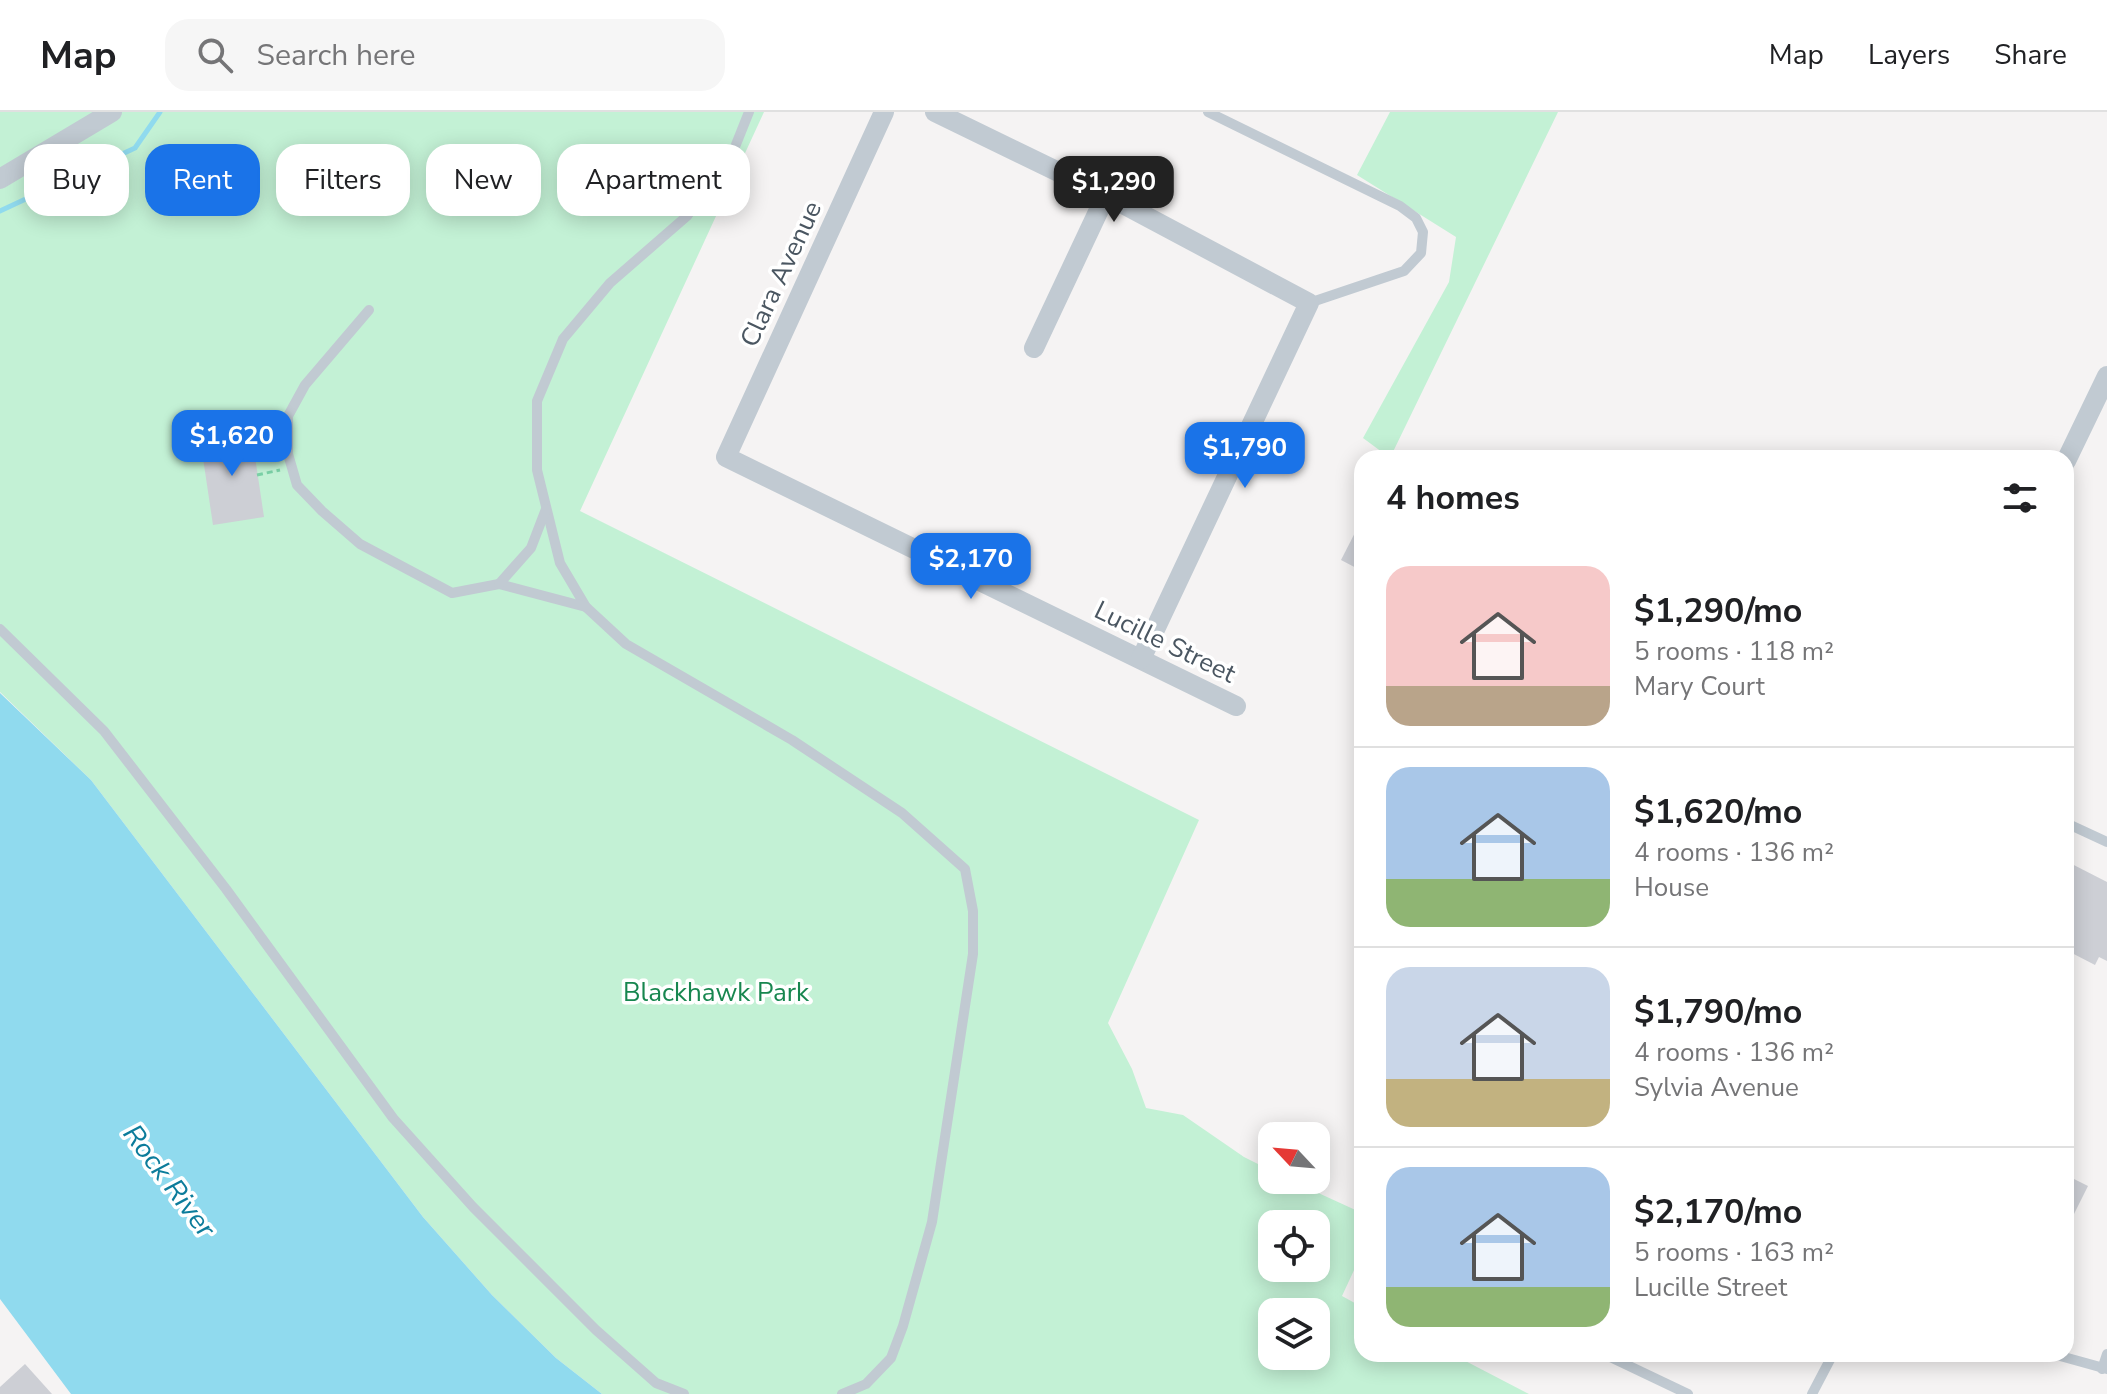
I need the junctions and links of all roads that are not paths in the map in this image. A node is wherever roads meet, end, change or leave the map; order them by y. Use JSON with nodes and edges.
{"nodes":[{"id":1,"x":112,"y":112,"type":"edge"},
{"id":2,"x":749,"y":112,"type":"edge"},
{"id":3,"x":884,"y":112,"type":"edge"},
{"id":4,"x":935,"y":112,"type":"edge"},
{"id":5,"x":1208,"y":112,"type":"edge"},
{"id":6,"x":0,"y":179,"type":"edge"},
{"id":7,"x":1106,"y":195,"type":"junction"},
{"id":8,"x":1309,"y":303,"type":"junction"},
{"id":9,"x":369,"y":310,"type":"dead end"},
{"id":10,"x":1034,"y":348,"type":"dead end"},
{"id":11,"x":2107,"y":376,"type":"edge"},
{"id":12,"x":2071,"y":450,"type":"edge"},
{"id":13,"x":726,"y":457,"type":"joint"},
{"id":14,"x":546,"y":507,"type":"junction"},
{"id":15,"x":499,"y":584,"type":"junction"},
{"id":16,"x":586,"y":607,"type":"junction"},
{"id":17,"x":0,"y":629,"type":"edge"},
{"id":18,"x":1141,"y":659,"type":"junction"},
{"id":19,"x":1236,"y":706,"type":"dead end"},
{"id":20,"x":2074,"y":827,"type":"edge"},
{"id":21,"x":2107,"y":842,"type":"edge"},
{"id":22,"x":2107,"y":1354,"type":"edge"},
{"id":23,"x":2074,"y":1360,"type":"edge"},
{"id":24,"x":1621,"y":1362,"type":"edge"},
{"id":25,"x":1829,"y":1362,"type":"edge"},
{"id":26,"x":2104,"y":1369,"type":"edge"},
{"id":27,"x":684,"y":1394,"type":"edge"},
{"id":28,"x":842,"y":1394,"type":"edge"},
{"id":29,"x":1688,"y":1394,"type":"edge"},
{"id":30,"x":1812,"y":1394,"type":"edge"}],
"edges":[{"from":1,"to":6,"type":"street"},
{"from":2,"to":14,"type":"lane"},
{"from":3,"to":13,"type":"street","name":"Clara Avenue"},
{"from":4,"to":7,"type":"street"},
{"from":5,"to":8,"type":"lane"},
{"from":7,"to":8,"type":"street"},
{"from":7,"to":10,"type":"street"},
{"from":8,"to":18,"type":"street"},
{"from":9,"to":15,"type":"lane"},
{"from":11,"to":12,"type":"street"},
{"from":13,"to":18,"type":"street","name":"Lucille Street"},
{"from":14,"to":15,"type":"lane"},
{"from":14,"to":16,"type":"lane"},
{"from":15,"to":16,"type":"lane"},
{"from":16,"to":28,"type":"lane"},
{"from":17,"to":27,"type":"lane"},
{"from":18,"to":19,"type":"street","name":"Lucille Street"},
{"from":20,"to":21,"type":"lane"},
{"from":22,"to":26,"type":"lane"},
{"from":23,"to":26,"type":"lane"},
{"from":24,"to":29,"type":"lane"},
{"from":25,"to":30,"type":"lane"}]}
